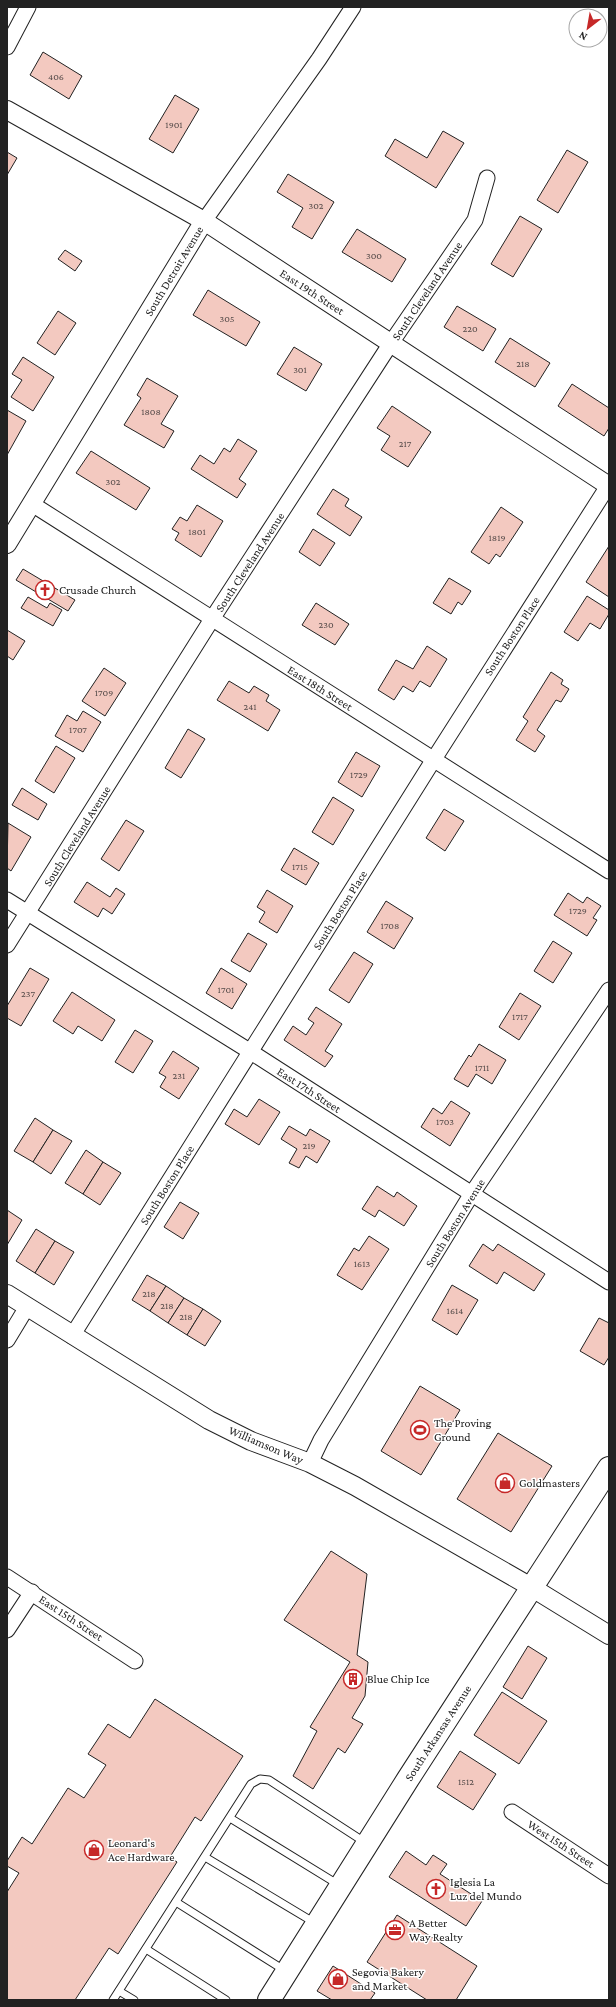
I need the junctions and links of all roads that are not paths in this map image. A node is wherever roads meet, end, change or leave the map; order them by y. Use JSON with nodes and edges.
{"nodes":[{"id":1,"x":28,"y":7,"type":"edge"},
{"id":2,"x":353,"y":7,"type":"edge"},
{"id":3,"x":7,"y":47,"type":"edge"},
{"id":4,"x":7,"y":110,"type":"edge"},
{"id":5,"x":487,"y":178,"type":"dead end"},
{"id":6,"x":204,"y":221,"type":"junction"},
{"id":7,"x":391,"y":343,"type":"junction"},
{"id":8,"x":609,"y":486,"type":"edge"},
{"id":9,"x":32,"y":504,"type":"junction"},
{"id":10,"x":7,"y":544,"type":"edge"},
{"id":11,"x":212,"y":619,"type":"junction"},
{"id":12,"x":434,"y":759,"type":"junction"},
{"id":13,"x":609,"y":871,"type":"edge"},
{"id":14,"x":7,"y":900,"type":"edge"},
{"id":15,"x":28,"y":913,"type":"junction"},
{"id":16,"x":7,"y":945,"type":"edge"},
{"id":17,"x":609,"y":990,"type":"edge"},
{"id":18,"x":251,"y":1052,"type":"junction"},
{"id":19,"x":471,"y":1195,"type":"junction"},
{"id":20,"x":609,"y":1282,"type":"edge"},
{"id":21,"x":7,"y":1294,"type":"edge"},
{"id":22,"x":27,"y":1307,"type":"junction"},
{"id":23,"x":72,"y":1336,"type":"junction"},
{"id":24,"x":7,"y":1340,"type":"edge"},
{"id":25,"x":310,"y":1463,"type":"junction"},
{"id":26,"x":609,"y":1468,"type":"edge"},
{"id":27,"x":7,"y":1577,"type":"edge"},
{"id":28,"x":531,"y":1587,"type":"junction"},
{"id":29,"x":32,"y":1592,"type":"junction"},
{"id":30,"x":7,"y":1630,"type":"edge"},
{"id":31,"x":609,"y":1635,"type":"edge"},
{"id":32,"x":136,"y":1660,"type":"dead end"},
{"id":33,"x":512,"y":1812,"type":"dead end"},
{"id":34,"x":230,"y":1818,"type":"junction"},
{"id":35,"x":367,"y":1844,"type":"junction"},
{"id":36,"x":205,"y":1857,"type":"junction"},
{"id":37,"x":609,"y":1876,"type":"edge"},
{"id":38,"x":341,"y":1886,"type":"junction"},
{"id":39,"x":176,"y":1902,"type":"junction"},
{"id":40,"x":316,"y":1924,"type":"junction"},
{"id":41,"x":146,"y":1949,"type":"junction"},
{"id":42,"x":287,"y":1972,"type":"junction"},
{"id":43,"x":119,"y":1991,"type":"junction"},
{"id":44,"x":113,"y":2000,"type":"edge"},
{"id":45,"x":134,"y":2000,"type":"edge"},
{"id":46,"x":226,"y":2000,"type":"edge"},
{"id":47,"x":269,"y":2000,"type":"edge"}],
"edges":[{"from":1,"to":3,"type":"street"},
{"from":2,"to":6,"type":"street","name":"South Detroit Avenue"},
{"from":4,"to":6,"type":"street","name":"East 19th Street"},
{"from":5,"to":7,"type":"street","name":"South Cleveland Avenue"},
{"from":6,"to":7,"type":"street","name":"East 19th Street"},
{"from":6,"to":9,"type":"street","name":"South Detroit Avenue"},
{"from":7,"to":8,"type":"street","name":"East 19th Street"},
{"from":7,"to":11,"type":"street","name":"South Cleveland Avenue"},
{"from":8,"to":12,"type":"street","name":"South Boston Place"},
{"from":9,"to":10,"type":"street","name":"South Detroit Avenue"},
{"from":9,"to":11,"type":"street","name":"East 18th Street"},
{"from":11,"to":12,"type":"street","name":"East 18th Street"},
{"from":11,"to":15,"type":"street","name":"South Cleveland Avenue"},
{"from":12,"to":13,"type":"street","name":"East 18th Street"},
{"from":12,"to":18,"type":"street","name":"South Boston Place"},
{"from":14,"to":15,"type":"street","name":"East 17th Street"},
{"from":15,"to":16,"type":"street","name":"South Cleveland Avenue"},
{"from":15,"to":18,"type":"street","name":"East 17th Street"},
{"from":17,"to":19,"type":"street","name":"South Boston Avenue"},
{"from":18,"to":19,"type":"street","name":"East 17th Street"},
{"from":18,"to":23,"type":"street","name":"South Boston Place"},
{"from":19,"to":20,"type":"street","name":"East 17th Street"},
{"from":19,"to":25,"type":"street","name":"South Boston Avenue"},
{"from":21,"to":22,"type":"street","name":"Williamson Way"},
{"from":22,"to":23,"type":"street","name":"Williamson Way"},
{"from":22,"to":24,"type":"street"},
{"from":23,"to":25,"type":"street","name":"Williamson Way"},
{"from":25,"to":28,"type":"street","name":"Williamson Way"},
{"from":26,"to":28,"type":"highway","name":"South Arkansas Avenue"},
{"from":27,"to":29,"type":"street","name":"East 15th Street"},
{"from":28,"to":31,"type":"street","name":"Williamson Way"},
{"from":28,"to":35,"type":"highway","name":"South Arkansas Avenue"},
{"from":29,"to":30,"type":"street"},
{"from":29,"to":32,"type":"street","name":"East 15th Street"},
{"from":33,"to":37,"type":"street","name":"West 15th Street"},
{"from":34,"to":35,"type":"lane"},
{"from":34,"to":36,"type":"lane"},
{"from":34,"to":38,"type":"lane"},
{"from":35,"to":38,"type":"highway","name":"South Arkansas Avenue"},
{"from":36,"to":39,"type":"lane"},
{"from":36,"to":40,"type":"lane"},
{"from":38,"to":40,"type":"highway","name":"South Arkansas Avenue"},
{"from":39,"to":41,"type":"lane"},
{"from":39,"to":42,"type":"lane"},
{"from":40,"to":42,"type":"highway","name":"South Arkansas Avenue"},
{"from":41,"to":43,"type":"lane"},
{"from":41,"to":46,"type":"lane"},
{"from":42,"to":47,"type":"highway","name":"South Arkansas Avenue"},
{"from":43,"to":44,"type":"lane"},
{"from":43,"to":45,"type":"lane"}]}
